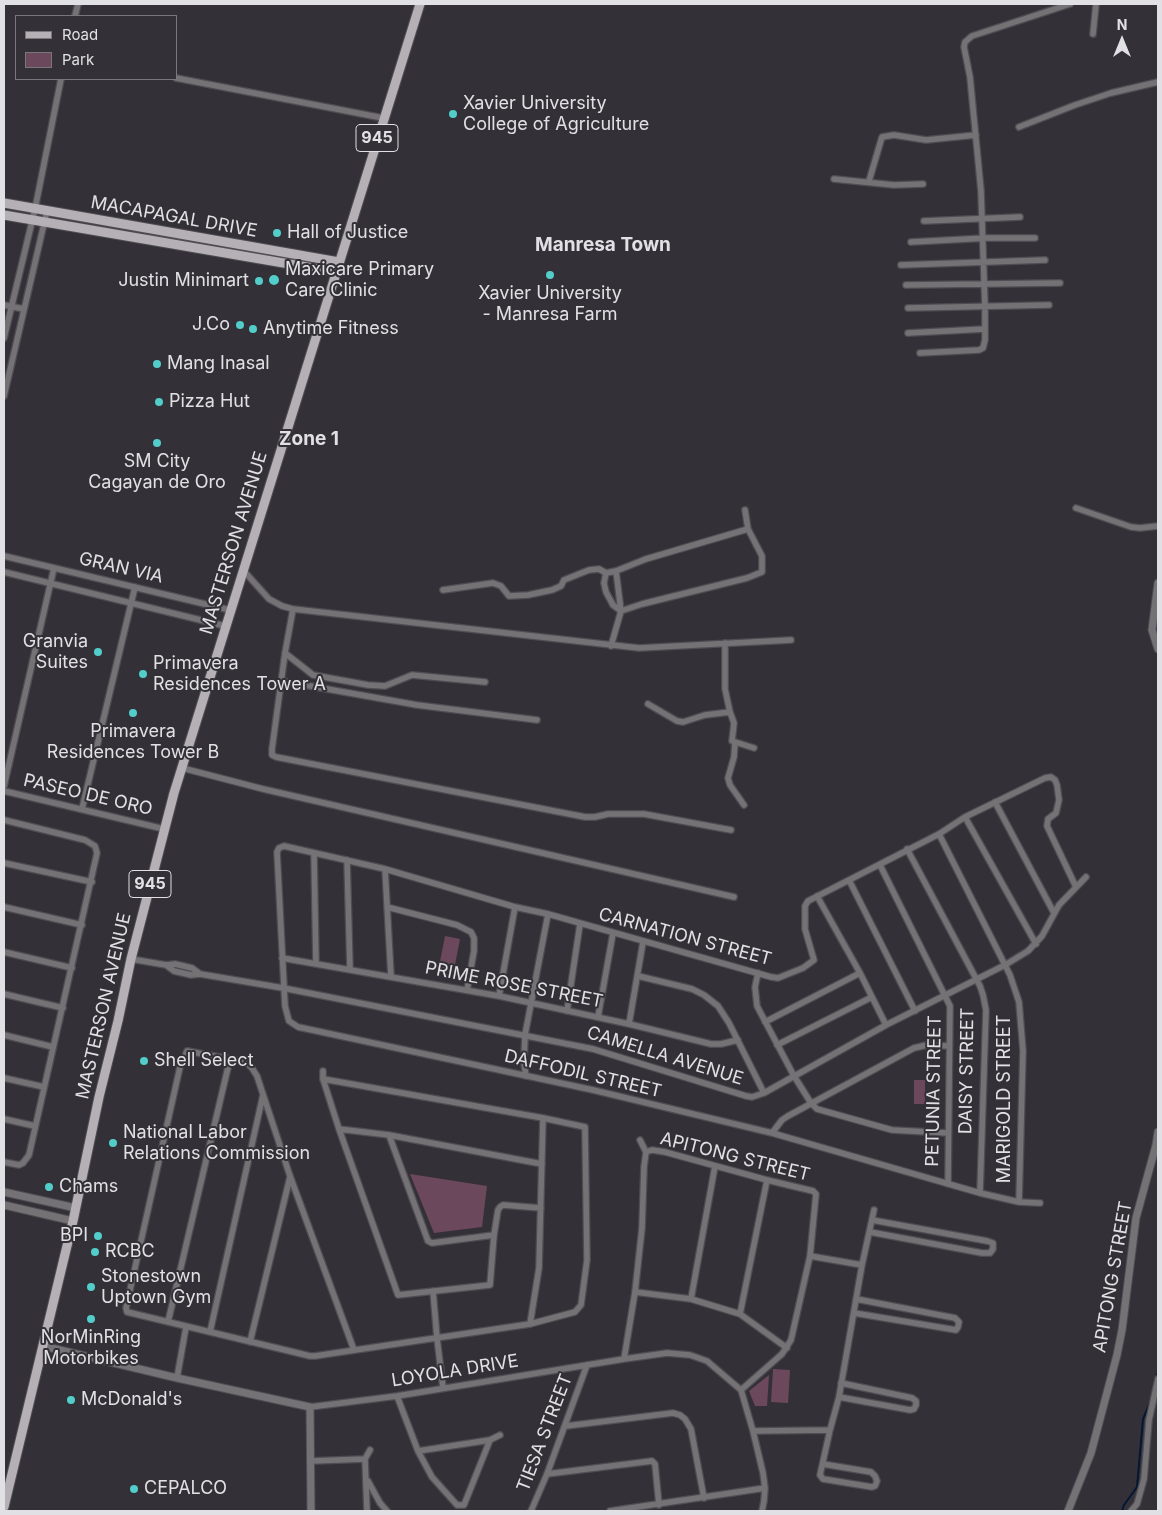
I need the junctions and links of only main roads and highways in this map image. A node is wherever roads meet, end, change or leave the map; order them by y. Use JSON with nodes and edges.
{"nodes":[{"id":1,"x":420,"y":4,"type":"edge"},
{"id":2,"x":4,"y":203,"type":"edge"},
{"id":3,"x":4,"y":215,"type":"edge"},
{"id":4,"x":339,"y":262,"type":"junction"},
{"id":5,"x":336,"y":272,"type":"junction"},
{"id":6,"x":4,"y":1507,"type":"edge"}],
"edges":[{"from":1,"to":4,"type":"main road","name":"MASTERSON AVENUE","number":"945"},
{"from":2,"to":4,"type":"main road","name":"MACAPAGAL DRIVE"},
{"from":3,"to":5,"type":"main road","name":"MACAPAGAL DRIVE"},
{"from":4,"to":5,"type":"main road","name":"MASTERSON AVENUE","number":"945"},
{"from":5,"to":6,"type":"main road","name":"MASTERSON AVENUE","number":"945"}]}
